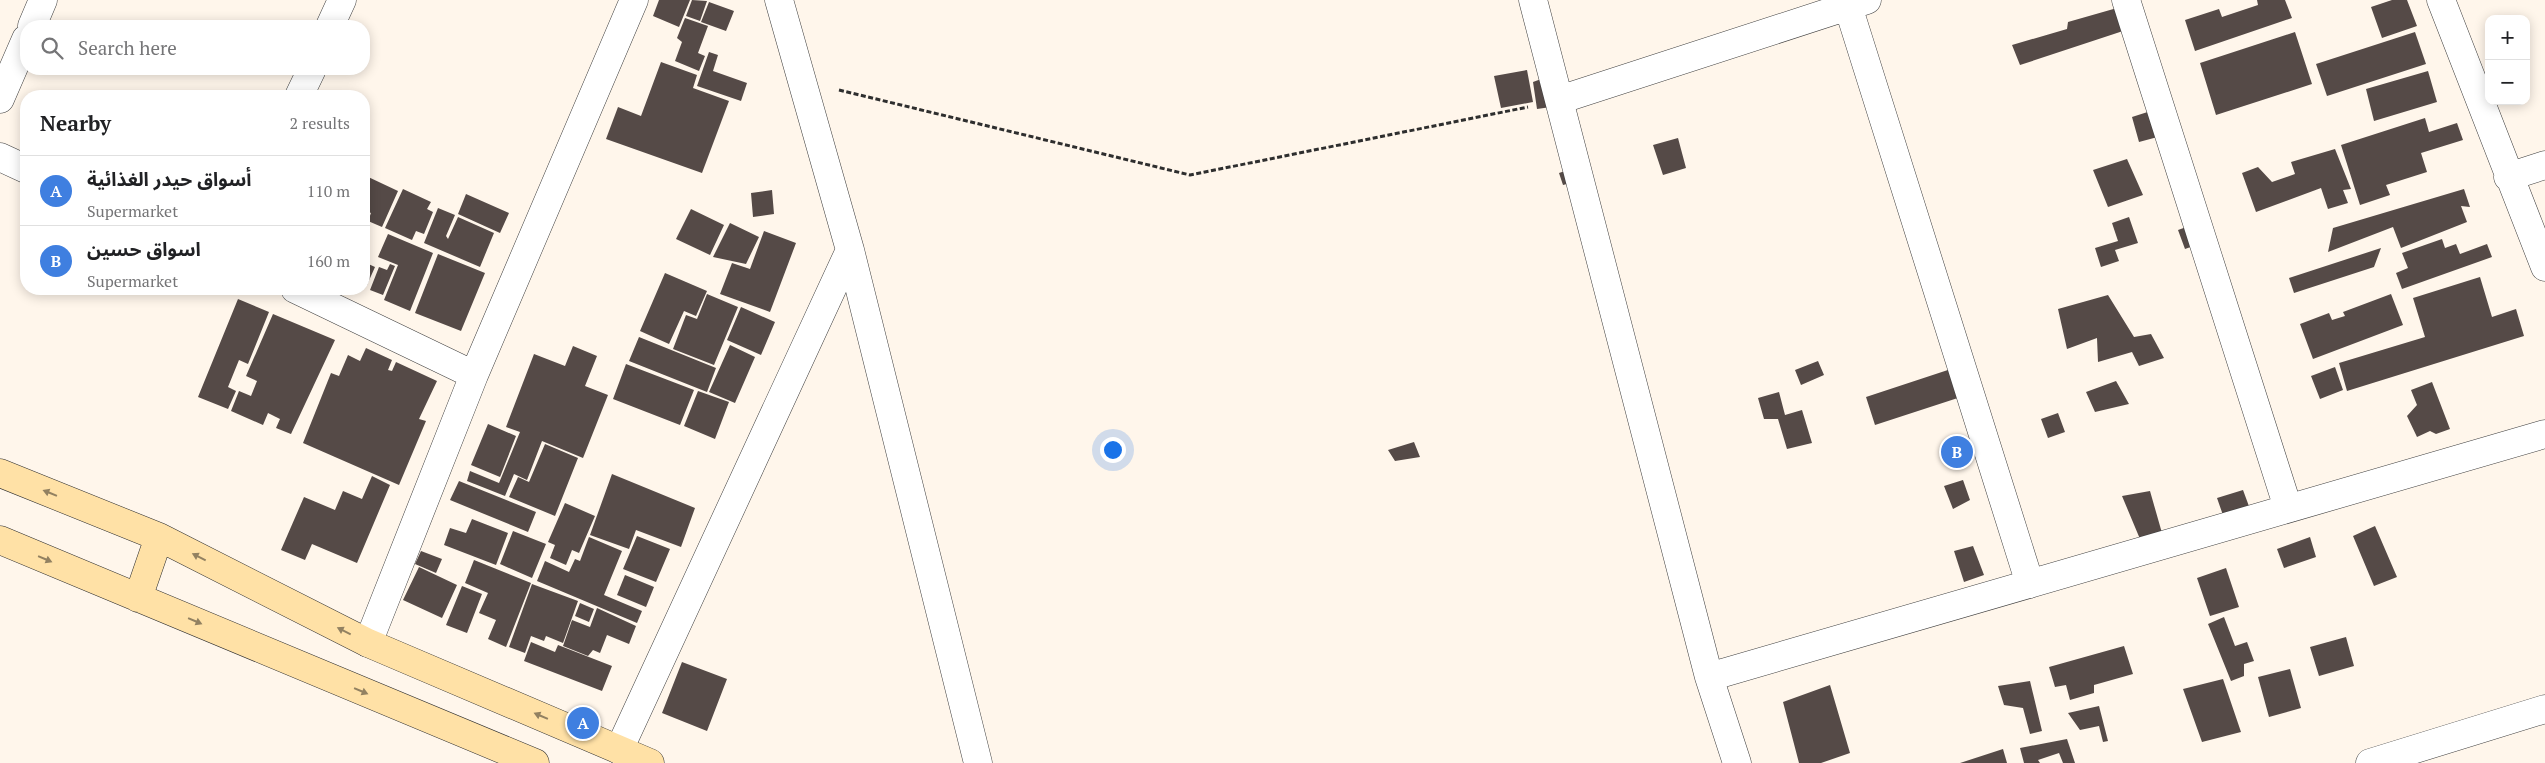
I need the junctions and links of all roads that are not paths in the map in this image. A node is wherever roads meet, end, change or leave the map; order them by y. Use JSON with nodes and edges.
{"nodes":[{"id":1,"x":44,"y":0,"type":"edge"},
{"id":2,"x":342,"y":0,"type":"edge"},
{"id":3,"x":634,"y":0,"type":"edge"},
{"id":4,"x":779,"y":0,"type":"edge"},
{"id":5,"x":1533,"y":0,"type":"edge"},
{"id":6,"x":2126,"y":0,"type":"edge"},
{"id":7,"x":2441,"y":0,"type":"edge"},
{"id":8,"x":1857,"y":3,"type":"edge"},
{"id":9,"x":35,"y":20,"type":"edge"},
{"id":10,"x":333,"y":20,"type":"edge"},
{"id":11,"x":20,"y":53,"type":"edge"},
{"id":12,"x":309,"y":75,"type":"edge"},
{"id":13,"x":303,"y":90,"type":"edge"},
{"id":14,"x":0,"y":99,"type":"edge"},
{"id":15,"x":1559,"y":100,"type":"junction"},
{"id":16,"x":0,"y":157,"type":"edge"},
{"id":17,"x":2545,"y":165,"type":"edge"},
{"id":18,"x":20,"y":166,"type":"edge"},
{"id":19,"x":2508,"y":177,"type":"junction"},
{"id":20,"x":850,"y":250,"type":"junction"},
{"id":21,"x":2545,"y":267,"type":"edge"},
{"id":22,"x":307,"y":295,"type":"edge"},
{"id":23,"x":474,"y":375,"type":"junction"},
{"id":24,"x":2545,"y":434,"type":"edge"},
{"id":25,"x":0,"y":474,"type":"edge"},
{"id":26,"x":2288,"y":508,"type":"junction"},
{"id":27,"x":159,"y":537,"type":"junction"},
{"id":28,"x":0,"y":540,"type":"edge"},
{"id":29,"x":2030,"y":584,"type":"junction"},
{"id":30,"x":138,"y":598,"type":"junction"},
{"id":31,"x":368,"y":643,"type":"junction"},
{"id":32,"x":1709,"y":677,"type":"junction"},
{"id":33,"x":2545,"y":709,"type":"edge"},
{"id":34,"x":619,"y":750,"type":"junction"},
{"id":35,"x":535,"y":763,"type":"edge"},
{"id":36,"x":650,"y":763,"type":"edge"},
{"id":37,"x":978,"y":763,"type":"edge"},
{"id":38,"x":1737,"y":763,"type":"edge"},
{"id":39,"x":2370,"y":763,"type":"edge"}],
"edges":[{"from":1,"to":9,"type":"street"},
{"from":2,"to":10,"type":"street"},
{"from":3,"to":23,"type":"street"},
{"from":4,"to":20,"type":"street"},
{"from":5,"to":15,"type":"street"},
{"from":6,"to":26,"type":"street"},
{"from":7,"to":19,"type":"street"},
{"from":8,"to":15,"type":"street"},
{"from":8,"to":29,"type":"street"},
{"from":11,"to":14,"type":"street"},
{"from":12,"to":13,"type":"street"},
{"from":15,"to":32,"type":"street"},
{"from":16,"to":18,"type":"street"},
{"from":17,"to":19,"type":"street"},
{"from":19,"to":21,"type":"street"},
{"from":20,"to":34,"type":"street"},
{"from":20,"to":37,"type":"street"},
{"from":22,"to":23,"type":"street"},
{"from":23,"to":31,"type":"street"},
{"from":24,"to":26,"type":"street"},
{"from":27,"to":25,"type":"street","one_way":true},
{"from":26,"to":29,"type":"street"},
{"from":27,"to":30,"type":"street"},
{"from":31,"to":27,"type":"street","one_way":true},
{"from":28,"to":30,"type":"street","one_way":true},
{"from":29,"to":32,"type":"street"},
{"from":30,"to":35,"type":"street","one_way":true},
{"from":34,"to":31,"type":"street","one_way":true},
{"from":32,"to":38,"type":"street"},
{"from":33,"to":39,"type":"street"},
{"from":34,"to":36,"type":"street"}]}
